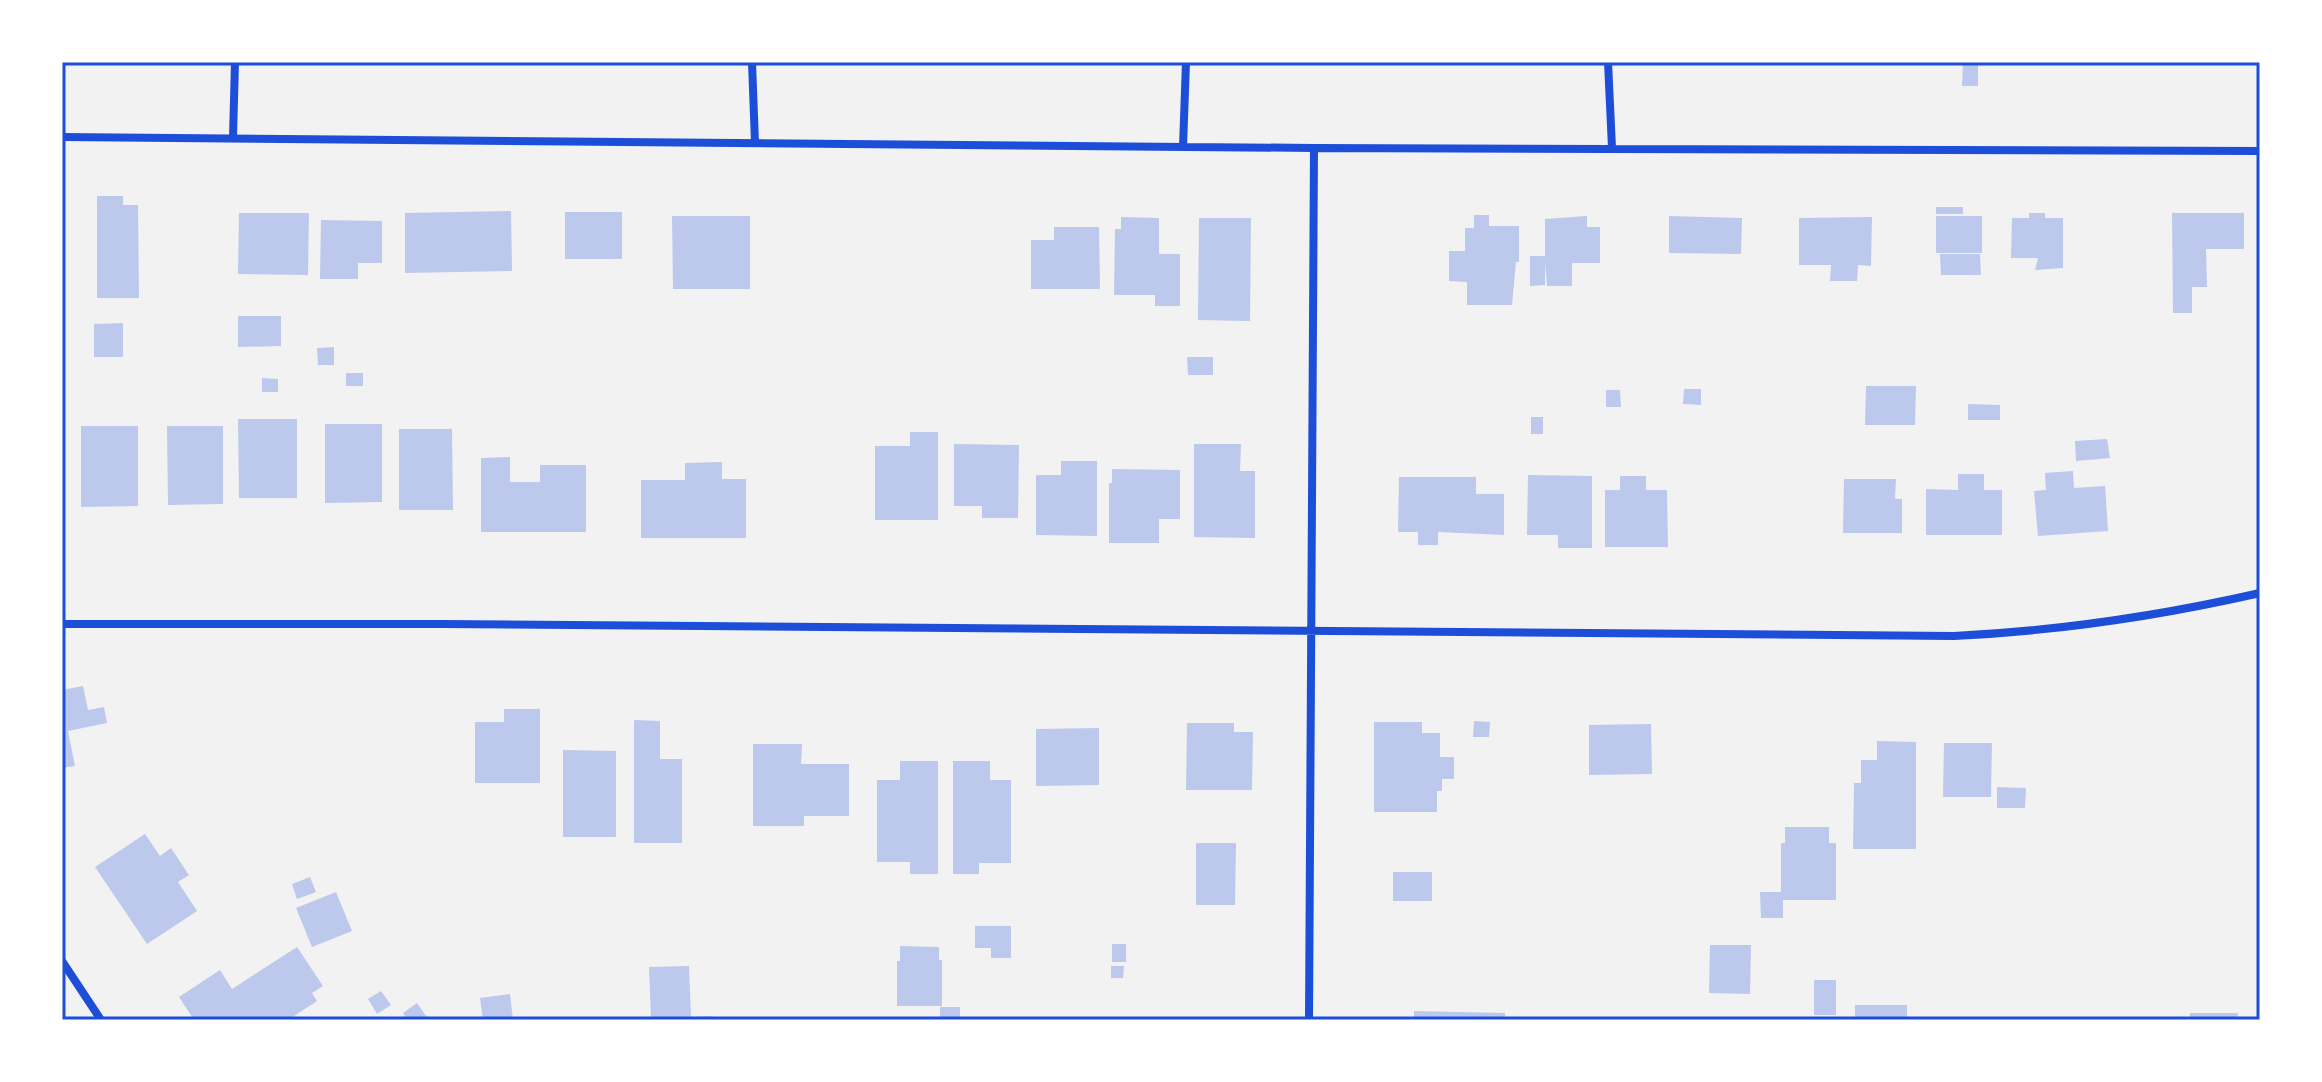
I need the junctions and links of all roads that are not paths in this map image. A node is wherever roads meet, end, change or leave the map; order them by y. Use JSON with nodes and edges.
{"nodes":[{"id":1,"x":235,"y":62,"type":"edge"},
{"id":2,"x":752,"y":62,"type":"edge"},
{"id":3,"x":1186,"y":62,"type":"edge"},
{"id":4,"x":1608,"y":62,"type":"edge"},
{"id":5,"x":62,"y":137,"type":"edge"},
{"id":6,"x":233,"y":137,"type":"junction"},
{"id":7,"x":755,"y":143,"type":"junction"},
{"id":8,"x":1183,"y":147,"type":"junction"},
{"id":9,"x":1314,"y":148,"type":"junction"},
{"id":10,"x":1612,"y":148,"type":"junction"},
{"id":11,"x":2260,"y":151,"type":"edge"},
{"id":12,"x":2260,"y":593,"type":"edge"},
{"id":13,"x":62,"y":624,"type":"edge"},
{"id":14,"x":1310,"y":630,"type":"junction"},
{"id":15,"x":62,"y":961,"type":"edge"},
{"id":16,"x":101,"y":1020,"type":"edge"},
{"id":17,"x":1309,"y":1020,"type":"edge"}],
"edges":[{"from":1,"to":6,"type":"street"},
{"from":2,"to":7,"type":"street"},
{"from":3,"to":8,"type":"street"},
{"from":4,"to":10,"type":"street"},
{"from":5,"to":6,"type":"street"},
{"from":6,"to":7,"type":"street"},
{"from":7,"to":8,"type":"street"},
{"from":8,"to":9,"type":"street"},
{"from":9,"to":10,"type":"street"},
{"from":9,"to":14,"type":"street"},
{"from":10,"to":11,"type":"street"},
{"from":12,"to":14,"type":"street"},
{"from":13,"to":14,"type":"street"},
{"from":14,"to":17,"type":"street"},
{"from":15,"to":16,"type":"street"}]}
